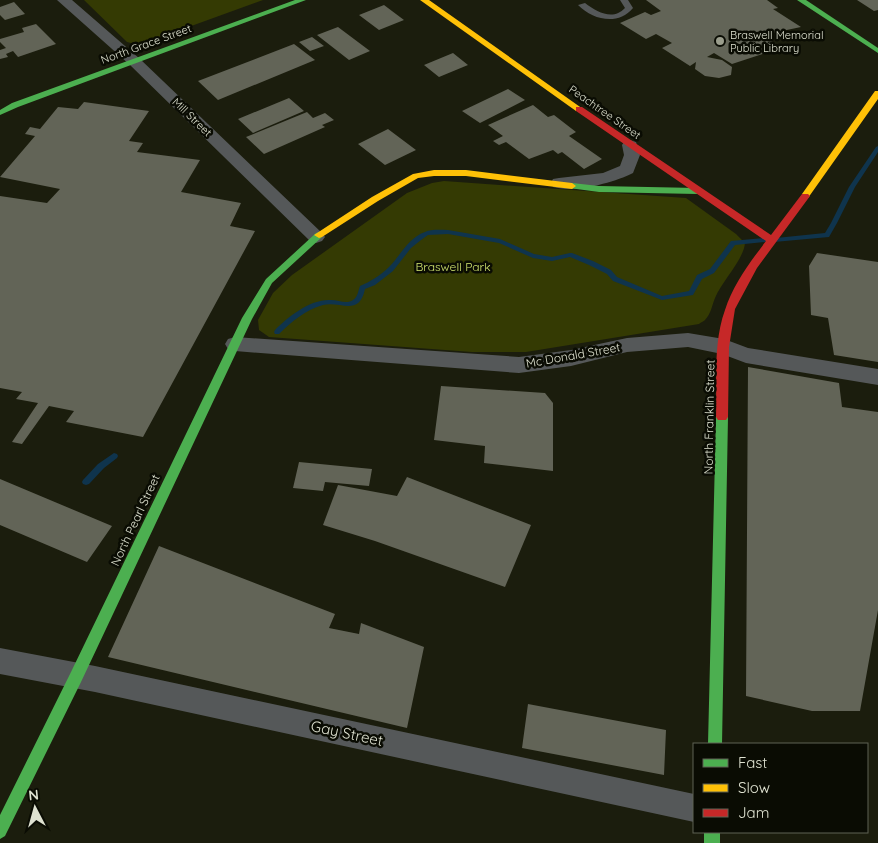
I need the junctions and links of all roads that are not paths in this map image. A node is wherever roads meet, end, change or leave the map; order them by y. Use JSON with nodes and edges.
{"nodes":[{"id":1,"x":64,"y":0,"type":"edge"},
{"id":2,"x":302,"y":0,"type":"edge"},
{"id":3,"x":424,"y":0,"type":"edge"},
{"id":4,"x":624,"y":0,"type":"edge"},
{"id":5,"x":801,"y":0,"type":"edge"},
{"id":6,"x":582,"y":5,"type":"dead end"},
{"id":7,"x":878,"y":51,"type":"edge"},
{"id":8,"x":135,"y":62,"type":"junction"},
{"id":9,"x":878,"y":93,"type":"edge"},
{"id":10,"x":0,"y":113,"type":"edge"},
{"id":11,"x":630,"y":146,"type":"junction"},
{"id":12,"x":559,"y":183,"type":"junction"},
{"id":13,"x":697,"y":191,"type":"junction"},
{"id":14,"x":316,"y":237,"type":"junction"},
{"id":15,"x":773,"y":241,"type":"junction"},
{"id":16,"x":235,"y":344,"type":"junction"},
{"id":17,"x":724,"y":347,"type":"junction"},
{"id":18,"x":878,"y":377,"type":"edge"},
{"id":19,"x":0,"y":661,"type":"edge"},
{"id":20,"x":76,"y":676,"type":"junction"},
{"id":21,"x":715,"y":743,"type":"edge"},
{"id":22,"x":693,"y":808,"type":"edge"},
{"id":23,"x":0,"y":831,"type":"edge"}],
"edges":[{"from":1,"to":8,"type":"street","name":"Mill Street"},
{"from":2,"to":8,"type":"main road","name":"North Grace Street"},
{"from":3,"to":11,"type":"main road","name":"Peachtree Street"},
{"from":4,"to":6,"type":"lane"},
{"from":5,"to":7,"type":"main road"},
{"from":8,"to":10,"type":"main road","name":"North Grace Street"},
{"from":8,"to":14,"type":"street","name":"Mill Street"},
{"from":9,"to":15,"type":"main road","name":"North Franklin Street"},
{"from":11,"to":12,"type":"street"},
{"from":11,"to":13,"type":"main road","name":"Peachtree Street"},
{"from":12,"to":13,"type":"main road","name":"North Pearl Street"},
{"from":12,"to":14,"type":"main road","name":"North Pearl Street"},
{"from":13,"to":15,"type":"main road","name":"Peachtree Street"},
{"from":14,"to":16,"type":"main road","name":"North Pearl Street"},
{"from":15,"to":17,"type":"main road","name":"North Franklin Street"},
{"from":16,"to":17,"type":"street","name":"Mc Donald Street"},
{"from":16,"to":20,"type":"main road","name":"North Pearl Street"},
{"from":17,"to":18,"type":"street","name":"Mc Donald Street"},
{"from":17,"to":21,"type":"main road","name":"North Franklin Street"},
{"from":19,"to":20,"type":"street","name":"Gay Street"},
{"from":20,"to":22,"type":"street","name":"Gay Street"},
{"from":20,"to":23,"type":"main road","name":"North Pearl Street"}]}
